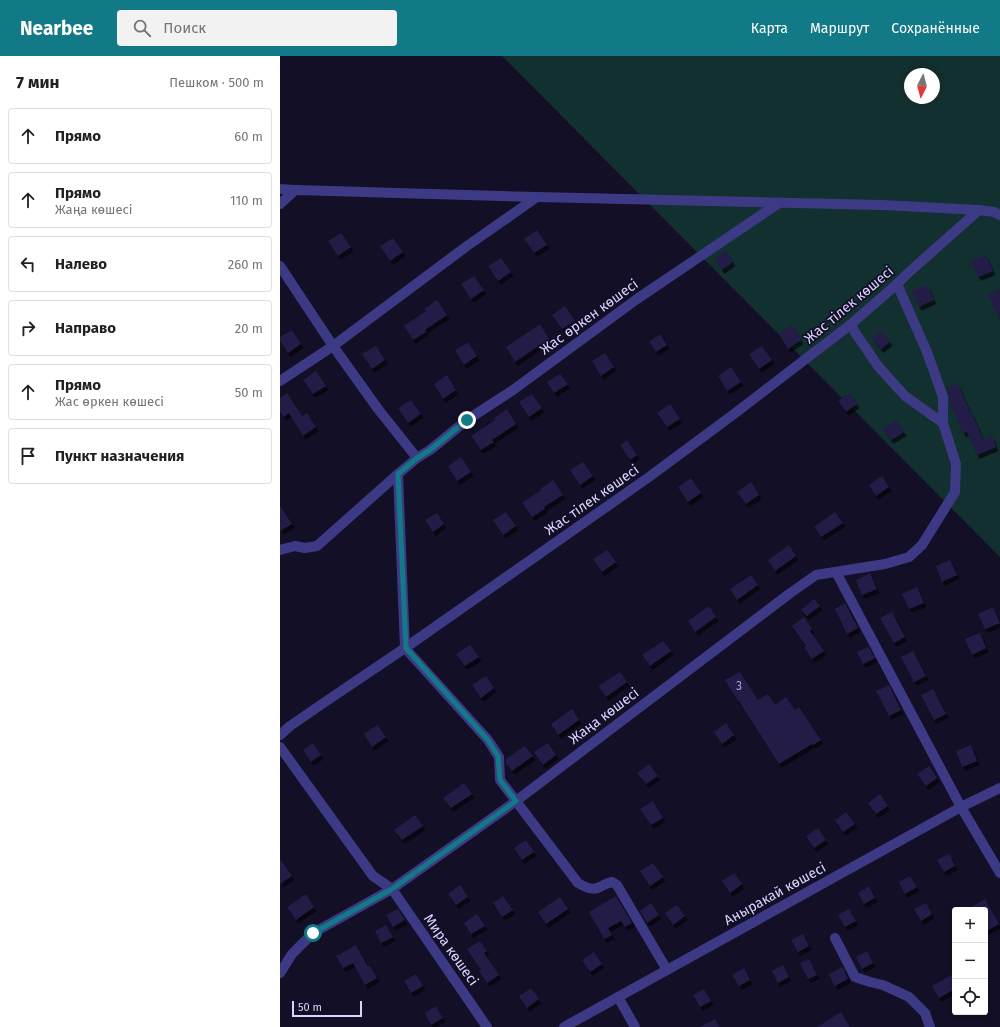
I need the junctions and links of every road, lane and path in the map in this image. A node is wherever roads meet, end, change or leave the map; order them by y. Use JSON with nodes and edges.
{"nodes":[{"id":1,"x":280,"y":189,"type":"edge"},
{"id":2,"x":295,"y":190,"type":"junction"},
{"id":3,"x":537,"y":197,"type":"junction"},
{"id":4,"x":779,"y":203,"type":"junction"},
{"id":5,"x":280,"y":204,"type":"edge"},
{"id":6,"x":980,"y":210,"type":"junction"},
{"id":7,"x":1000,"y":215,"type":"edge"},
{"id":8,"x":280,"y":266,"type":"edge"},
{"id":9,"x":897,"y":284,"type":"junction"},
{"id":10,"x":850,"y":325,"type":"junction"},
{"id":11,"x":333,"y":346,"type":"junction"},
{"id":12,"x":280,"y":381,"type":"edge"},
{"id":13,"x":943,"y":423,"type":"junction"},
{"id":14,"x":417,"y":458,"type":"junction"},
{"id":15,"x":398,"y":474,"type":"junction"},
{"id":16,"x":280,"y":550,"type":"edge"},
{"id":17,"x":836,"y":572,"type":"junction"},
{"id":18,"x":406,"y":648,"type":"junction"},
{"id":19,"x":280,"y":735,"type":"edge"},
{"id":20,"x":280,"y":747,"type":"edge"},
{"id":21,"x":1000,"y":788,"type":"edge"},
{"id":22,"x":516,"y":801,"type":"junction"},
{"id":23,"x":961,"y":807,"type":"junction"},
{"id":24,"x":1000,"y":873,"type":"edge"},
{"id":25,"x":392,"y":889,"type":"junction"},
{"id":26,"x":835,"y":938,"type":"dead end"},
{"id":27,"x":667,"y":970,"type":"junction"},
{"id":28,"x":280,"y":973,"type":"edge"},
{"id":29,"x":618,"y":997,"type":"junction"},
{"id":30,"x":487,"y":1027,"type":"edge"},
{"id":31,"x":564,"y":1027,"type":"edge"},
{"id":32,"x":635,"y":1027,"type":"edge"},
{"id":33,"x":930,"y":1027,"type":"edge"}],
"edges":[{"from":1,"to":2,"type":"street"},
{"from":2,"to":3,"type":"street"},
{"from":2,"to":5,"type":"street"},
{"from":3,"to":4,"type":"street"},
{"from":3,"to":11,"type":"street"},
{"from":4,"to":6,"type":"street"},
{"from":4,"to":14,"type":"street","name":"Жас өркен көшесі"},
{"from":6,"to":7,"type":"street"},
{"from":6,"to":9,"type":"street","name":"Жас тілек көшесі"},
{"from":8,"to":11,"type":"street"},
{"from":9,"to":10,"type":"street","name":"Жас тілек көшесі"},
{"from":9,"to":13,"type":"street","name":"Жаңа көшесі"},
{"from":10,"to":13,"type":"street"},
{"from":10,"to":18,"type":"street","name":"Жас тілек көшесі"},
{"from":11,"to":12,"type":"street"},
{"from":11,"to":14,"type":"street"},
{"from":13,"to":17,"type":"street","name":"Жаңа көшесі"},
{"from":14,"to":15,"type":"street","name":"Жас өркен көшесі"},
{"from":15,"to":16,"type":"street","name":"Жас өркен көшесі"},
{"from":15,"to":18,"type":"street"},
{"from":17,"to":22,"type":"street","name":"Жаңа көшесі"},
{"from":17,"to":23,"type":"street"},
{"from":18,"to":19,"type":"street","name":"Жас тілек көшесі"},
{"from":18,"to":22,"type":"street"},
{"from":20,"to":25,"type":"street"},
{"from":21,"to":23,"type":"street","name":"Аныракай көшесі"},
{"from":22,"to":25,"type":"street","name":"Жаңа көшесі"},
{"from":22,"to":27,"type":"street"},
{"from":23,"to":24,"type":"street"},
{"from":23,"to":27,"type":"street","name":"Аныракай көшесі"},
{"from":25,"to":28,"type":"street","name":"Жаңа көшесі"},
{"from":25,"to":30,"type":"street","name":"Мира көшесі"},
{"from":26,"to":33,"type":"street"},
{"from":27,"to":29,"type":"street","name":"Аныракай көшесі"},
{"from":29,"to":31,"type":"street","name":"Аныракай көшесі"},
{"from":29,"to":32,"type":"street"}]}
